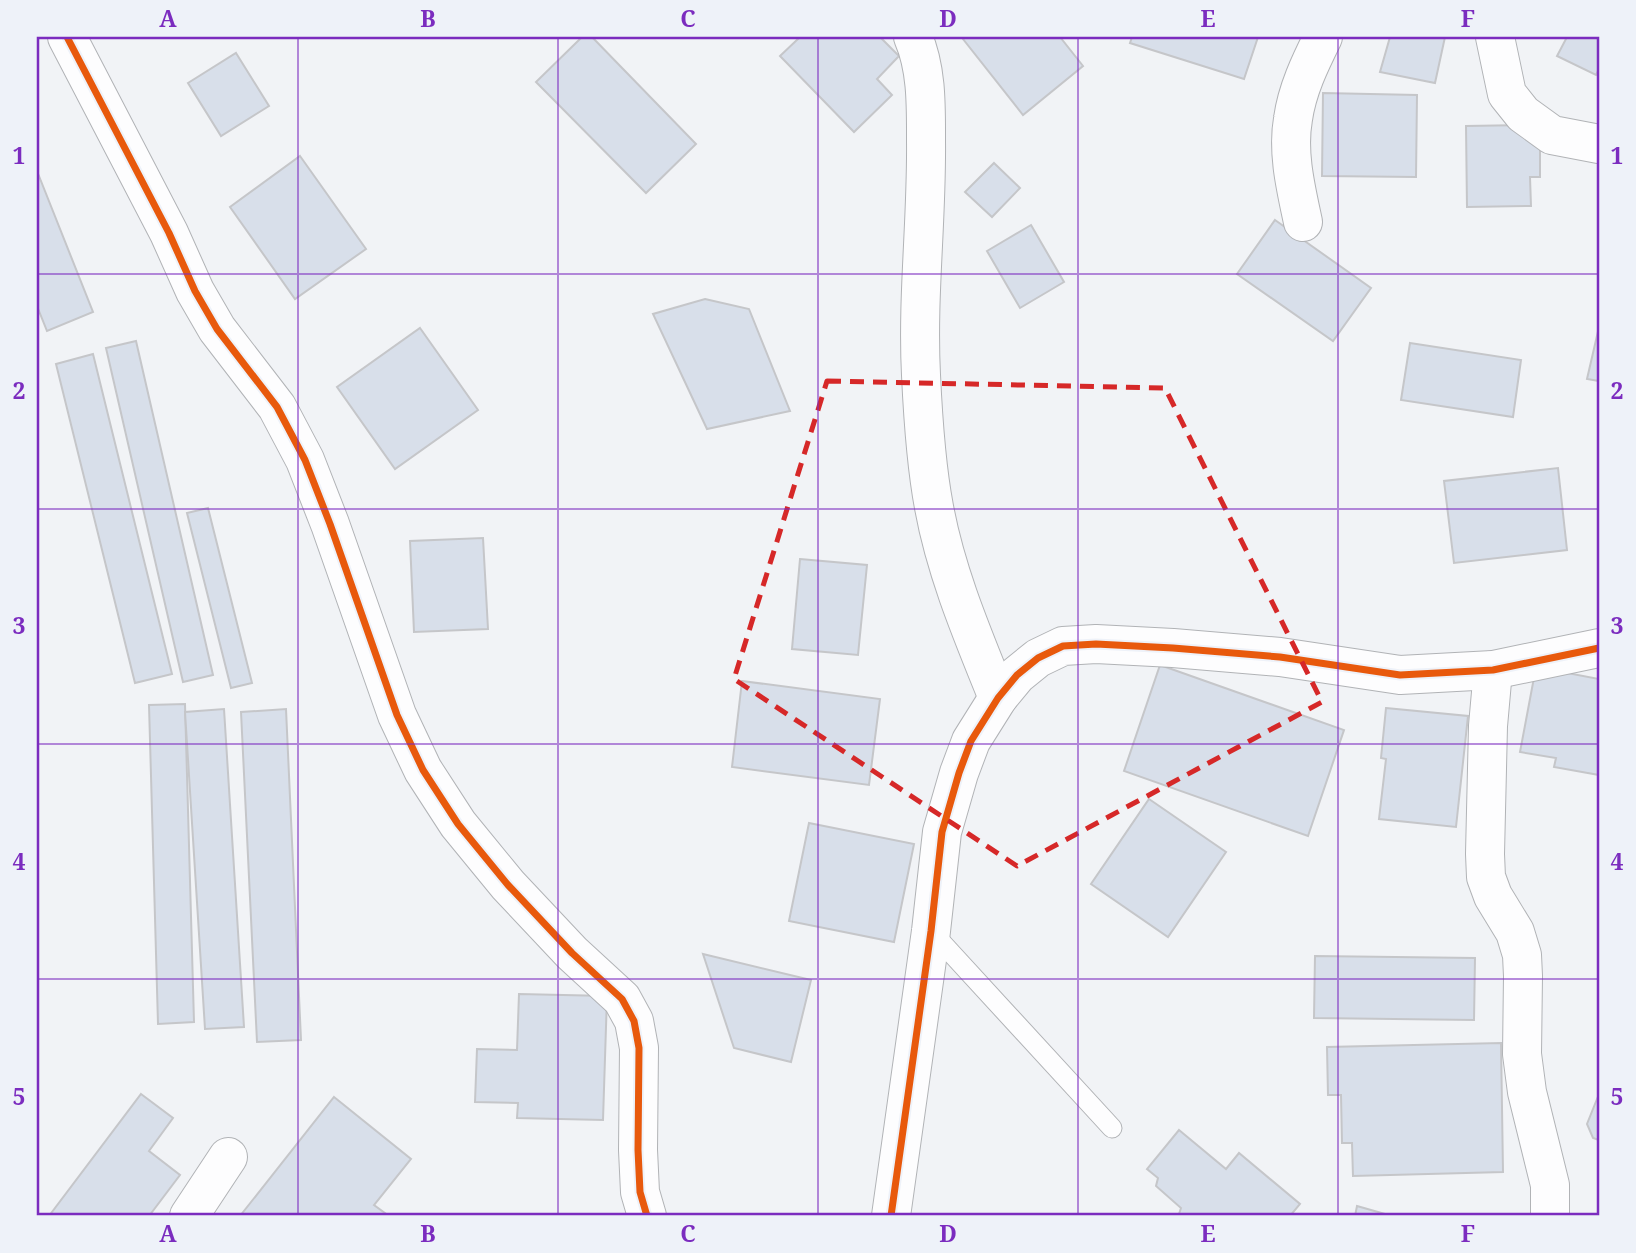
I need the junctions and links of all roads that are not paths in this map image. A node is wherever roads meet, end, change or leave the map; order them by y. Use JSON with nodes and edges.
{"nodes":[{"id":1,"x":67,"y":37,"type":"edge"},
{"id":2,"x":913,"y":37,"type":"edge"},
{"id":3,"x":1323,"y":37,"type":"edge"},
{"id":4,"x":1495,"y":37,"type":"edge"},
{"id":5,"x":1599,"y":145,"type":"edge"},
{"id":6,"x":1303,"y":222,"type":"dead end"},
{"id":7,"x":1599,"y":648,"type":"edge"},
{"id":8,"x":1493,"y":670,"type":"junction"},
{"id":9,"x":998,"y":698,"type":"junction"},
{"id":10,"x":931,"y":931,"type":"junction"},
{"id":11,"x":1112,"y":1128,"type":"dead end"},
{"id":12,"x":228,"y":1157,"type":"dead end"},
{"id":13,"x":189,"y":1216,"type":"edge"},
{"id":14,"x":647,"y":1216,"type":"edge"},
{"id":15,"x":891,"y":1216,"type":"edge"},
{"id":16,"x":1550,"y":1216,"type":"edge"}],
"edges":[{"from":1,"to":14,"type":"street"},
{"from":2,"to":9,"type":"street"},
{"from":3,"to":6,"type":"street"},
{"from":4,"to":5,"type":"street"},
{"from":7,"to":8,"type":"street"},
{"from":8,"to":9,"type":"street"},
{"from":8,"to":16,"type":"street"},
{"from":9,"to":10,"type":"street"},
{"from":10,"to":11,"type":"lane"},
{"from":10,"to":15,"type":"street"},
{"from":12,"to":13,"type":"street"}]}
